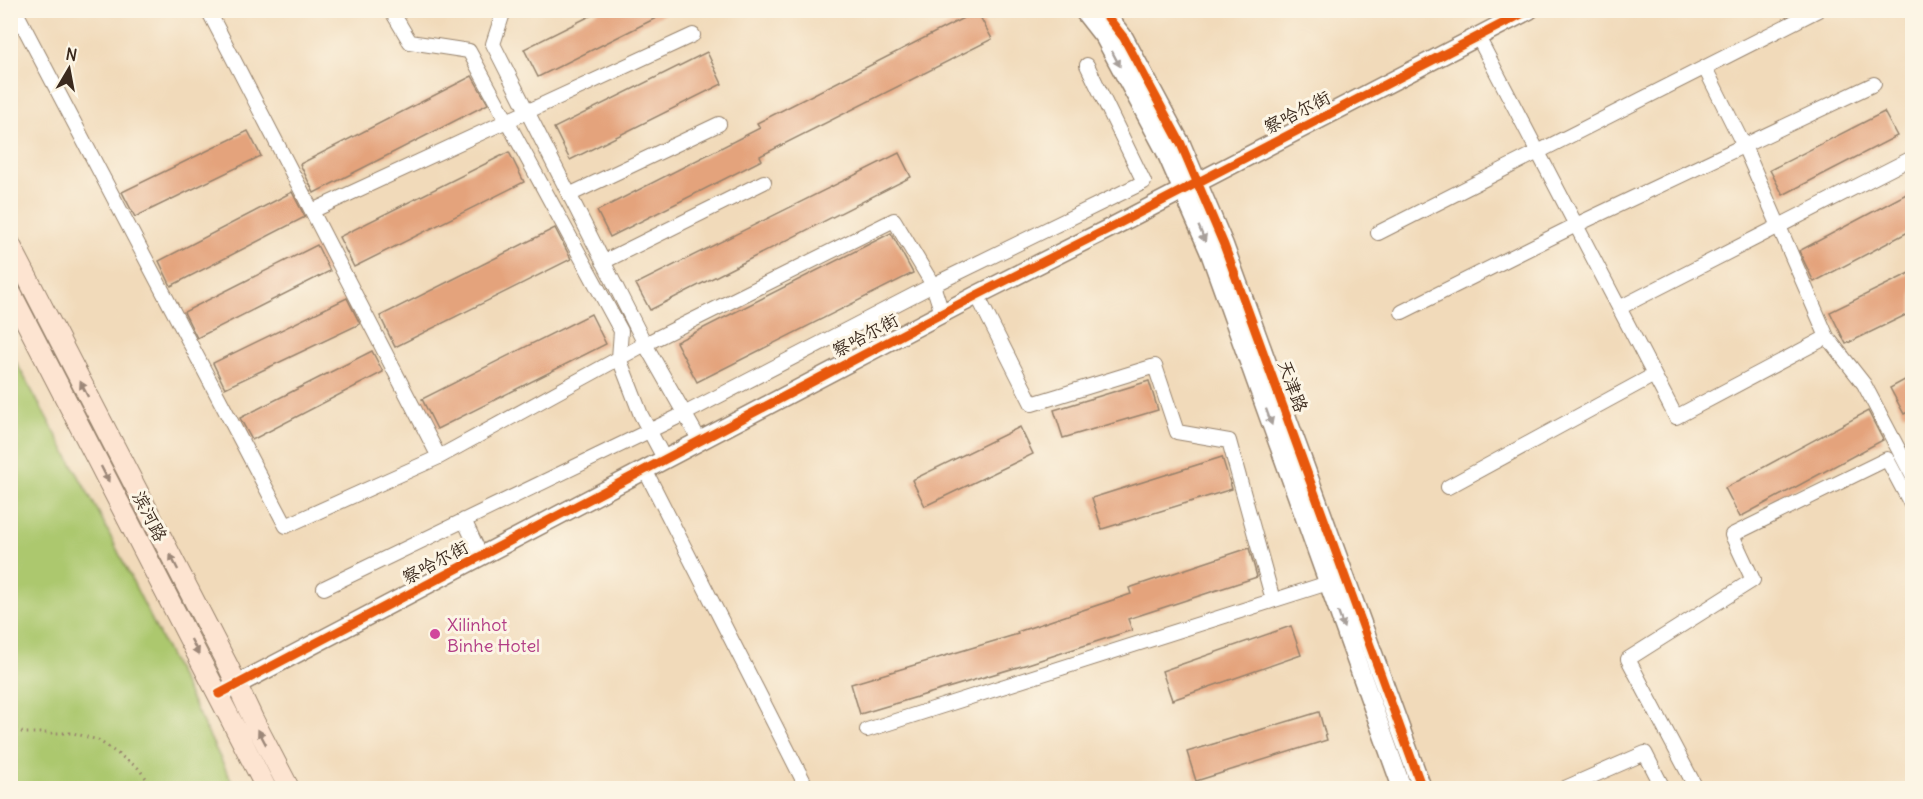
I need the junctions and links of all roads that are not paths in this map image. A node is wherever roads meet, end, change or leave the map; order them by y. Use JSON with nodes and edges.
{"nodes":[{"id":1,"x":15,"y":10,"type":"edge"},
{"id":2,"x":208,"y":10,"type":"edge"},
{"id":3,"x":390,"y":10,"type":"edge"},
{"id":4,"x":504,"y":10,"type":"edge"},
{"id":5,"x":1083,"y":10,"type":"edge"},
{"id":6,"x":1102,"y":10,"type":"edge"},
{"id":7,"x":1818,"y":10,"type":"edge"},
{"id":8,"x":1523,"y":12,"type":"edge"},
{"id":9,"x":693,"y":35,"type":"dead end"},
{"id":10,"x":1478,"y":37,"type":"junction"},
{"id":11,"x":1087,"y":65,"type":"dead end"},
{"id":12,"x":1705,"y":68,"type":"junction"},
{"id":13,"x":1874,"y":84,"type":"dead end"},
{"id":14,"x":527,"y":111,"type":"junction"},
{"id":15,"x":507,"y":121,"type":"junction"},
{"id":16,"x":719,"y":124,"type":"dead end"},
{"id":17,"x":1744,"y":146,"type":"junction"},
{"id":18,"x":1539,"y":153,"type":"junction"},
{"id":19,"x":1912,"y":158,"type":"edge"},
{"id":20,"x":764,"y":182,"type":"dead end"},
{"id":21,"x":1190,"y":186,"type":"junction"},
{"id":22,"x":569,"y":195,"type":"junction"},
{"id":23,"x":312,"y":211,"type":"junction"},
{"id":24,"x":1576,"y":225,"type":"junction"},
{"id":25,"x":1779,"y":226,"type":"junction"},
{"id":26,"x":1378,"y":233,"type":"dead end"},
{"id":27,"x":10,"y":244,"type":"edge"},
{"id":28,"x":603,"y":262,"type":"junction"},
{"id":29,"x":933,"y":285,"type":"junction"},
{"id":30,"x":10,"y":291,"type":"edge"},
{"id":31,"x":977,"y":295,"type":"junction"},
{"id":32,"x":1619,"y":308,"type":"junction"},
{"id":33,"x":1402,"y":312,"type":"dead end"},
{"id":34,"x":942,"y":314,"type":"junction"},
{"id":35,"x":1827,"y":337,"type":"junction"},
{"id":36,"x":645,"y":344,"type":"junction"},
{"id":37,"x":619,"y":358,"type":"junction"},
{"id":38,"x":1654,"y":375,"type":"junction"},
{"id":39,"x":684,"y":414,"type":"junction"},
{"id":40,"x":649,"y":430,"type":"junction"},
{"id":41,"x":700,"y":441,"type":"junction"},
{"id":42,"x":439,"y":457,"type":"junction"},
{"id":43,"x":665,"y":460,"type":"junction"},
{"id":44,"x":645,"y":470,"type":"junction"},
{"id":45,"x":1912,"y":476,"type":"edge"},
{"id":46,"x":1448,"y":487,"type":"dead end"},
{"id":47,"x":1912,"y":506,"type":"edge"},
{"id":48,"x":464,"y":520,"type":"junction"},
{"id":49,"x":482,"y":556,"type":"junction"},
{"id":50,"x":1328,"y":583,"type":"junction"},
{"id":51,"x":324,"y":588,"type":"dead end"},
{"id":52,"x":1273,"y":600,"type":"junction"},
{"id":53,"x":237,"y":685,"type":"junction"},
{"id":54,"x":219,"y":694,"type":"junction"},
{"id":55,"x":867,"y":730,"type":"dead end"},
{"id":56,"x":266,"y":789,"type":"edge"},
{"id":57,"x":289,"y":789,"type":"edge"},
{"id":58,"x":807,"y":789,"type":"edge"},
{"id":59,"x":1402,"y":789,"type":"edge"},
{"id":60,"x":1422,"y":789,"type":"edge"},
{"id":61,"x":1565,"y":789,"type":"edge"},
{"id":62,"x":1663,"y":789,"type":"edge"},
{"id":63,"x":1696,"y":789,"type":"edge"}],
"edges":[{"from":1,"to":42,"type":"street"},
{"from":2,"to":23,"type":"street"},
{"from":3,"to":15,"type":"street"},
{"from":4,"to":14,"type":"street"},
{"from":5,"to":21,"type":"street","name":"天津路","one_way":true},
{"from":6,"to":21,"type":"street","name":"天津路"},
{"from":7,"to":12,"type":"street"},
{"from":8,"to":10,"type":"street","name":"察哈尔街"},
{"from":9,"to":14,"type":"street"},
{"from":10,"to":18,"type":"street"},
{"from":10,"to":21,"type":"street","name":"察哈尔街"},
{"from":11,"to":29,"type":"street"},
{"from":12,"to":17,"type":"street"},
{"from":12,"to":18,"type":"street"},
{"from":13,"to":17,"type":"street"},
{"from":14,"to":15,"type":"street"},
{"from":14,"to":22,"type":"street"},
{"from":15,"to":23,"type":"street"},
{"from":15,"to":37,"type":"street"},
{"from":16,"to":22,"type":"street"},
{"from":17,"to":24,"type":"street"},
{"from":17,"to":25,"type":"street"},
{"from":18,"to":24,"type":"street"},
{"from":18,"to":26,"type":"street"},
{"from":19,"to":25,"type":"street"},
{"from":20,"to":28,"type":"street"},
{"from":21,"to":31,"type":"street","name":"察哈尔街"},
{"from":21,"to":50,"type":"street","name":"天津路","one_way":true},
{"from":21,"to":60,"type":"street","name":"天津路"},
{"from":22,"to":28,"type":"street"},
{"from":23,"to":42,"type":"street"},
{"from":24,"to":32,"type":"street"},
{"from":24,"to":33,"type":"street"},
{"from":25,"to":32,"type":"street"},
{"from":25,"to":35,"type":"street"},
{"from":53,"to":27,"type":"main road","name":"滨河路","one_way":true},
{"from":28,"to":36,"type":"street"},
{"from":29,"to":34,"type":"street"},
{"from":29,"to":36,"type":"street"},
{"from":29,"to":39,"type":"street"},
{"from":30,"to":54,"type":"main road","name":"滨河路","one_way":true},
{"from":31,"to":34,"type":"street","name":"察哈尔街"},
{"from":31,"to":52,"type":"street"},
{"from":32,"to":38,"type":"street"},
{"from":34,"to":41,"type":"street","name":"察哈尔街"},
{"from":35,"to":38,"type":"street"},
{"from":35,"to":45,"type":"street"},
{"from":36,"to":37,"type":"street"},
{"from":36,"to":39,"type":"street"},
{"from":37,"to":40,"type":"street"},
{"from":37,"to":42,"type":"street"},
{"from":38,"to":46,"type":"street"},
{"from":39,"to":40,"type":"street"},
{"from":39,"to":41,"type":"street"},
{"from":40,"to":43,"type":"street"},
{"from":40,"to":48,"type":"street"},
{"from":41,"to":43,"type":"street","name":"察哈尔街"},
{"from":43,"to":44,"type":"street","name":"察哈尔街"},
{"from":44,"to":49,"type":"street","name":"察哈尔街"},
{"from":44,"to":58,"type":"street"},
{"from":47,"to":63,"type":"street"},
{"from":48,"to":49,"type":"street"},
{"from":48,"to":51,"type":"street"},
{"from":49,"to":53,"type":"street","name":"察哈尔街"},
{"from":50,"to":52,"type":"street"},
{"from":50,"to":59,"type":"street","name":"天津路","one_way":true},
{"from":52,"to":55,"type":"street"},
{"from":53,"to":54,"type":"street","name":"察哈尔街"},
{"from":57,"to":53,"type":"main road","name":"滨河路","one_way":true},
{"from":54,"to":56,"type":"main road","name":"滨河路"},
{"from":61,"to":62,"type":"street"}]}
